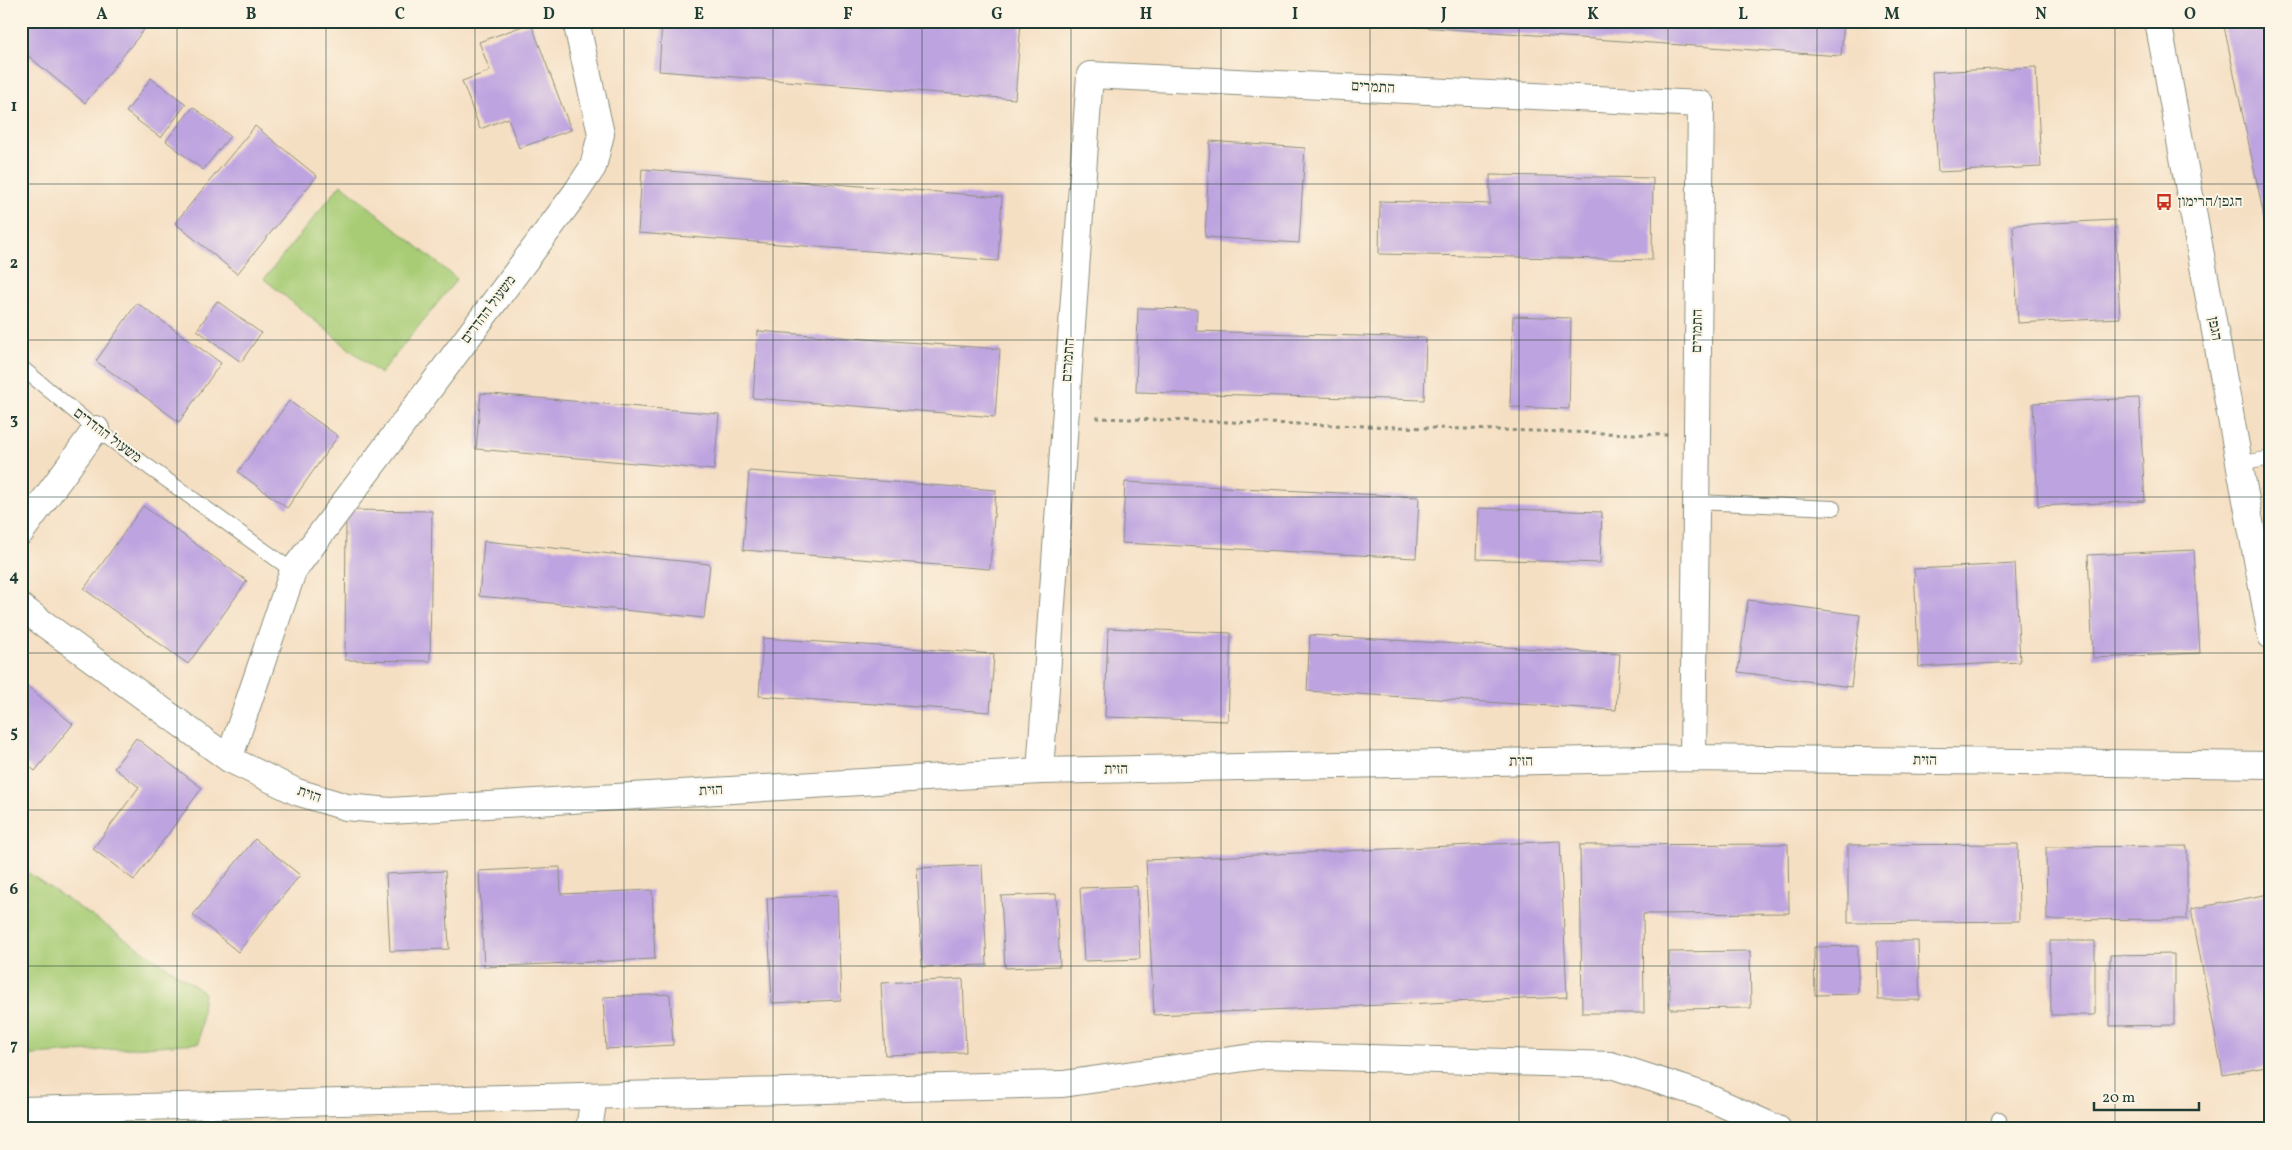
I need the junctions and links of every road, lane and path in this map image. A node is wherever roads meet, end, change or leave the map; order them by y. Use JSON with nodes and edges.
{"nodes":[{"id":1,"x":576,"y":21,"type":"edge"},
{"id":2,"x":2158,"y":21,"type":"edge"},
{"id":3,"x":21,"y":367,"type":"edge"},
{"id":4,"x":1065,"y":417,"type":"junction"},
{"id":5,"x":96,"y":429,"type":"junction"},
{"id":6,"x":1697,"y":436,"type":"junction"},
{"id":7,"x":2271,"y":458,"type":"edge"},
{"id":8,"x":2239,"y":464,"type":"junction"},
{"id":9,"x":1696,"y":502,"type":"junction"},
{"id":10,"x":1833,"y":508,"type":"dead end"},
{"id":11,"x":21,"y":532,"type":"edge"},
{"id":12,"x":293,"y":571,"type":"junction"},
{"id":13,"x":21,"y":607,"type":"edge"},
{"id":14,"x":2271,"y":636,"type":"edge"},
{"id":15,"x":1693,"y":758,"type":"junction"},
{"id":16,"x":229,"y":759,"type":"junction"},
{"id":17,"x":2271,"y":765,"type":"edge"},
{"id":18,"x":1040,"y":771,"type":"junction"},
{"id":19,"x":594,"y":1096,"type":"junction"},
{"id":20,"x":21,"y":1110,"type":"edge"},
{"id":21,"x":589,"y":1129,"type":"edge"},
{"id":22,"x":1778,"y":1129,"type":"edge"}],
"edges":[{"from":1,"to":12,"type":"street","name":"משעול ההדרים"},
{"from":2,"to":8,"type":"street","name":"הגפן"},
{"from":3,"to":5,"type":"lane","name":"משעול ההדרים"},
{"from":4,"to":6,"type":"path"},
{"from":4,"to":6,"type":"street","name":"התמרים"},
{"from":4,"to":18,"type":"street","name":"התמרים"},
{"from":5,"to":11,"type":"street"},
{"from":5,"to":12,"type":"lane","name":"משעול ההדרים"},
{"from":6,"to":9,"type":"street","name":"התמרים"},
{"from":7,"to":8,"type":"lane"},
{"from":8,"to":14,"type":"street","name":"הגפן"},
{"from":9,"to":10,"type":"lane"},
{"from":9,"to":15,"type":"street","name":"התמרים"},
{"from":12,"to":16,"type":"street","name":"משעול ההדרים"},
{"from":13,"to":16,"type":"street","name":"הזית"},
{"from":15,"to":17,"type":"street","name":"הזית"},
{"from":15,"to":18,"type":"street","name":"הזית"},
{"from":16,"to":18,"type":"street","name":"הזית"},
{"from":19,"to":20,"type":"street"},
{"from":19,"to":21,"type":"street"},
{"from":19,"to":22,"type":"street"}]}
